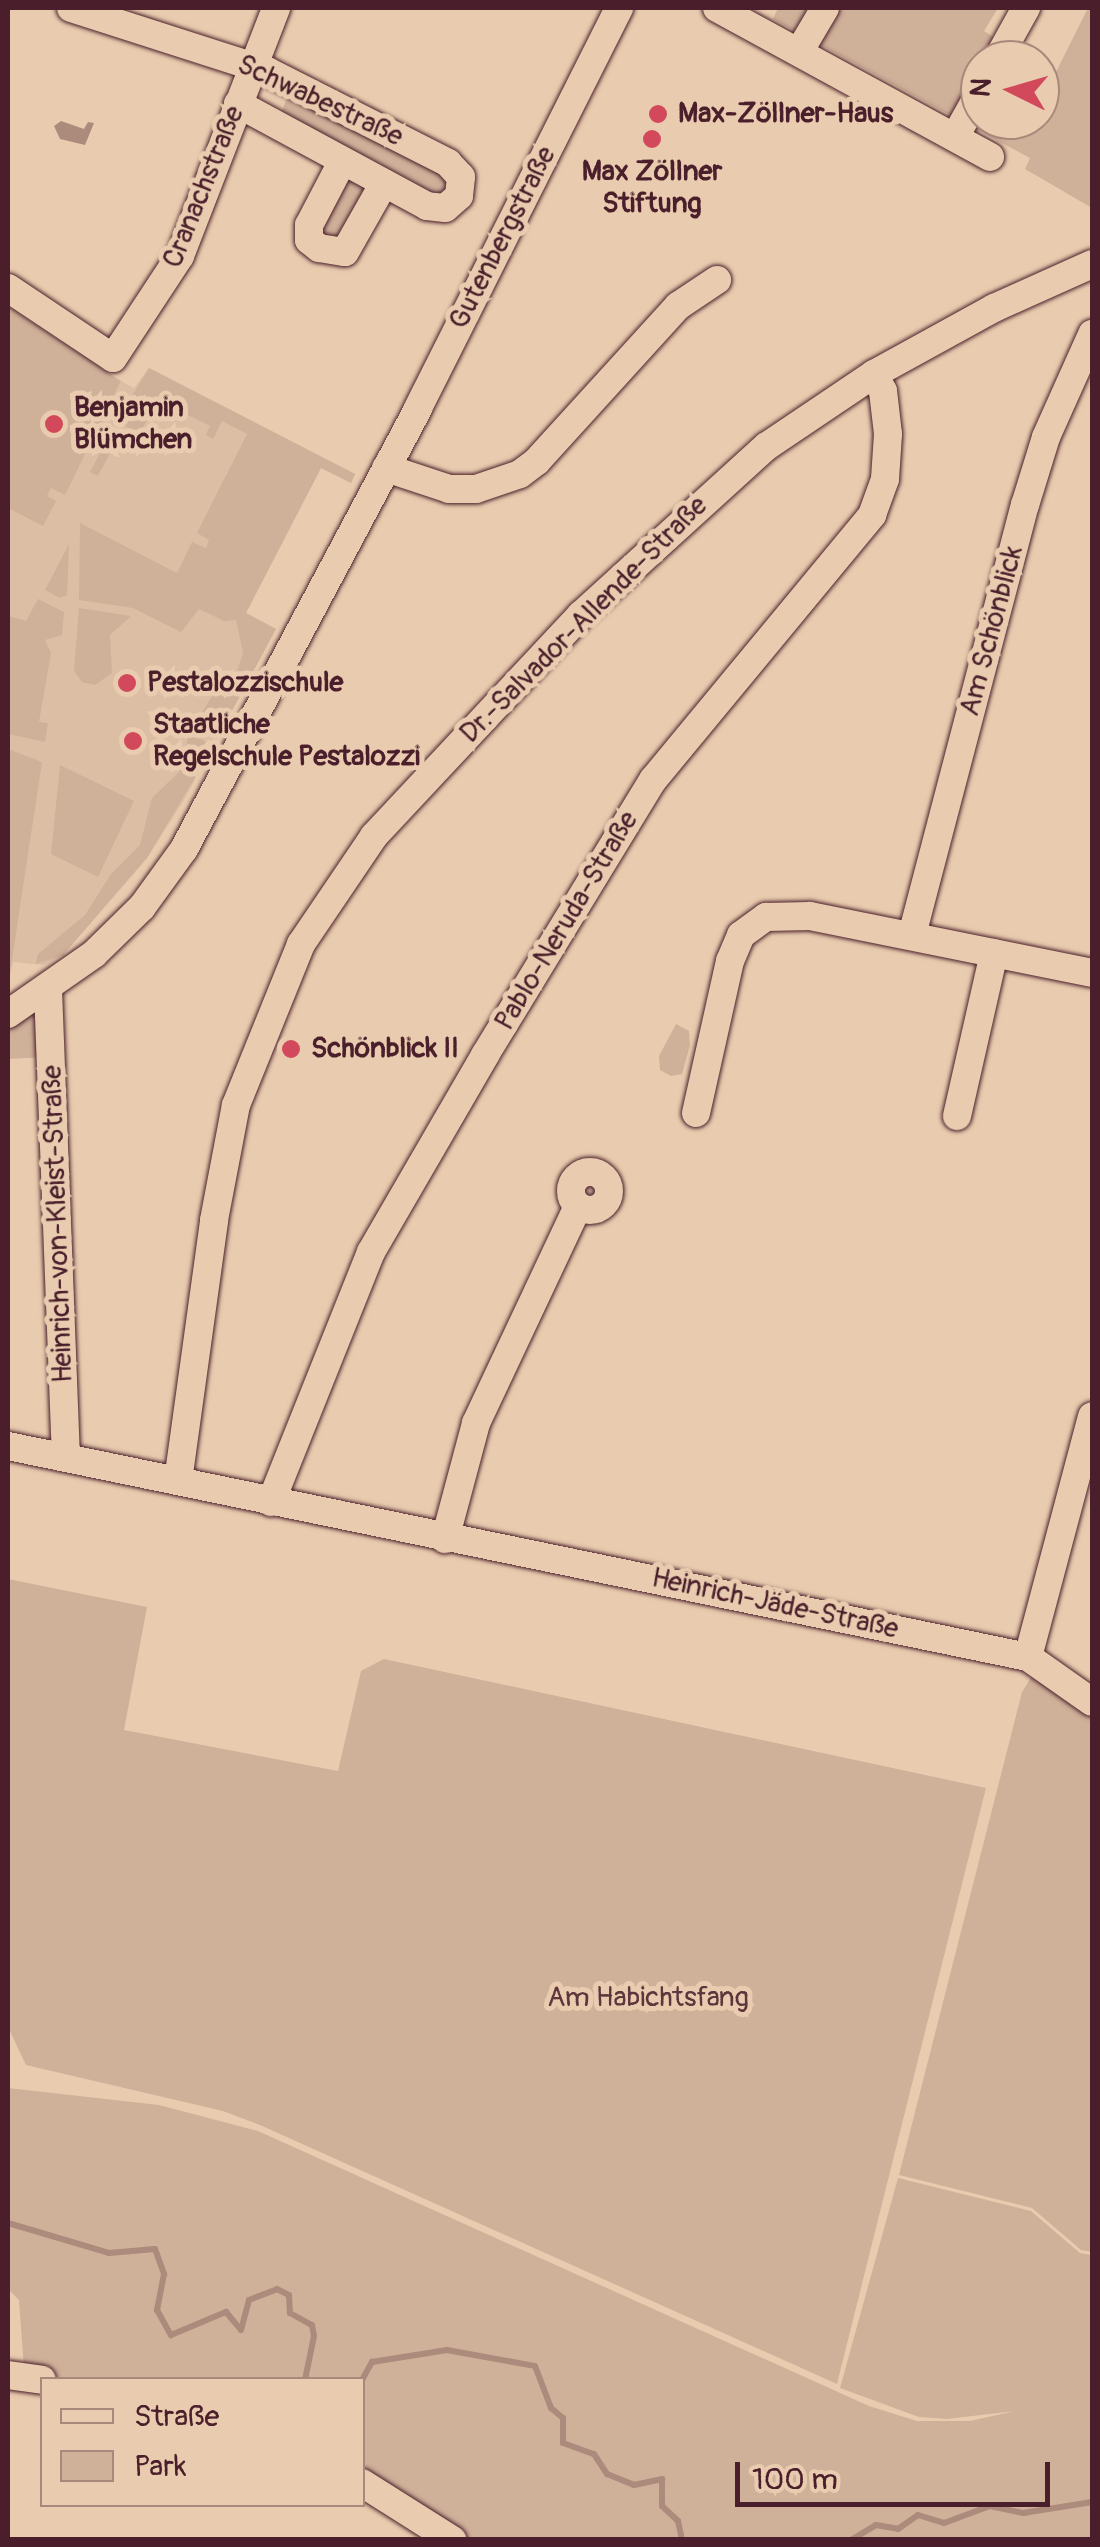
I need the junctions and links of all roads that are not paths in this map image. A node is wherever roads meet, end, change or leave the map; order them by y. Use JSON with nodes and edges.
{"nodes":[{"id":1,"x":70,"y":8,"type":"edge"},
{"id":2,"x":276,"y":8,"type":"edge"},
{"id":3,"x":619,"y":8,"type":"edge"},
{"id":4,"x":717,"y":8,"type":"edge"},
{"id":5,"x":825,"y":8,"type":"edge"},
{"id":6,"x":1026,"y":8,"type":"edge"},
{"id":7,"x":1008,"y":40,"type":"edge"},
{"id":8,"x":799,"y":52,"type":"junction"},
{"id":9,"x":252,"y":66,"type":"junction"},
{"id":10,"x":238,"y":104,"type":"junction"},
{"id":11,"x":960,"y":127,"type":"edge"},
{"id":12,"x":955,"y":136,"type":"junction"},
{"id":13,"x":990,"y":157,"type":"dead end"},
{"id":14,"x":342,"y":162,"type":"junction"},
{"id":15,"x":384,"y":184,"type":"junction"},
{"id":16,"x":1092,"y":264,"type":"edge"},
{"id":17,"x":718,"y":280,"type":"dead end"},
{"id":18,"x":8,"y":288,"type":"edge"},
{"id":19,"x":1092,"y":334,"type":"edge"},
{"id":20,"x":874,"y":374,"type":"junction"},
{"id":21,"x":386,"y":468,"type":"junction"},
{"id":22,"x":912,"y":935,"type":"junction"},
{"id":23,"x":994,"y":952,"type":"junction"},
{"id":24,"x":1092,"y":973,"type":"edge"},
{"id":25,"x":48,"y":990,"type":"junction"},
{"id":26,"x":8,"y":1014,"type":"edge"},
{"id":27,"x":696,"y":1113,"type":"dead end"},
{"id":28,"x":957,"y":1116,"type":"dead end"},
{"id":29,"x":577,"y":1208,"type":"dead end"},
{"id":30,"x":1092,"y":1416,"type":"edge"},
{"id":31,"x":8,"y":1446,"type":"edge"},
{"id":32,"x":66,"y":1458,"type":"junction"},
{"id":33,"x":178,"y":1481,"type":"junction"},
{"id":34,"x":271,"y":1502,"type":"junction"},
{"id":35,"x":445,"y":1539,"type":"junction"},
{"id":36,"x":1028,"y":1657,"type":"junction"},
{"id":37,"x":1092,"y":1702,"type":"edge"},
{"id":38,"x":8,"y":2375,"type":"edge"},
{"id":39,"x":40,"y":2380,"type":"edge"},
{"id":40,"x":365,"y":2485,"type":"edge"},
{"id":41,"x":452,"y":2540,"type":"edge"}],
"edges":[{"from":1,"to":9,"type":"street","name":"Schwabestraße"},
{"from":2,"to":9,"type":"street","name":"Cranachstraße"},
{"from":3,"to":21,"type":"street","name":"Gutenbergstraße"},
{"from":4,"to":8,"type":"street"},
{"from":5,"to":8,"type":"street"},
{"from":6,"to":7,"type":"street"},
{"from":8,"to":12,"type":"street"},
{"from":9,"to":10,"type":"street","name":"Cranachstraße"},
{"from":9,"to":15,"type":"street","name":"Schwabestraße"},
{"from":10,"to":14,"type":"street","name":"Schwabestraße"},
{"from":10,"to":18,"type":"street","name":"Cranachstraße"},
{"from":11,"to":12,"type":"street"},
{"from":12,"to":13,"type":"street"},
{"from":14,"to":15,"type":"street","name":"Schwabestraße"},
{"from":14,"to":15,"type":"street","name":"Schwabestraße"},
{"from":16,"to":20,"type":"street","name":"Dr.-Salvador-Allende-Straße"},
{"from":17,"to":21,"type":"street"},
{"from":19,"to":22,"type":"street","name":"Am Schönblick"},
{"from":20,"to":33,"type":"street","name":"Dr.-Salvador-Allende-Straße"},
{"from":20,"to":34,"type":"street","name":"Pablo-Neruda-Straße"},
{"from":21,"to":25,"type":"street","name":"Gutenbergstraße"},
{"from":22,"to":23,"type":"street"},
{"from":22,"to":27,"type":"street"},
{"from":23,"to":24,"type":"street"},
{"from":23,"to":28,"type":"street"},
{"from":25,"to":26,"type":"street","name":"Gutenbergstraße"},
{"from":25,"to":32,"type":"street","name":"Heinrich-von-Kleist-Straße"},
{"from":29,"to":35,"type":"street"},
{"from":30,"to":36,"type":"street"},
{"from":31,"to":32,"type":"street","name":"Heinrich-Jäde-Straße"},
{"from":32,"to":33,"type":"street","name":"Heinrich-Jäde-Straße"},
{"from":33,"to":34,"type":"street","name":"Heinrich-Jäde-Straße"},
{"from":34,"to":35,"type":"street","name":"Heinrich-Jäde-Straße"},
{"from":35,"to":36,"type":"street","name":"Heinrich-Jäde-Straße"},
{"from":36,"to":37,"type":"street","name":"Heinrich-Jäde-Straße"},
{"from":38,"to":39,"type":"street"},
{"from":40,"to":41,"type":"street"}]}
